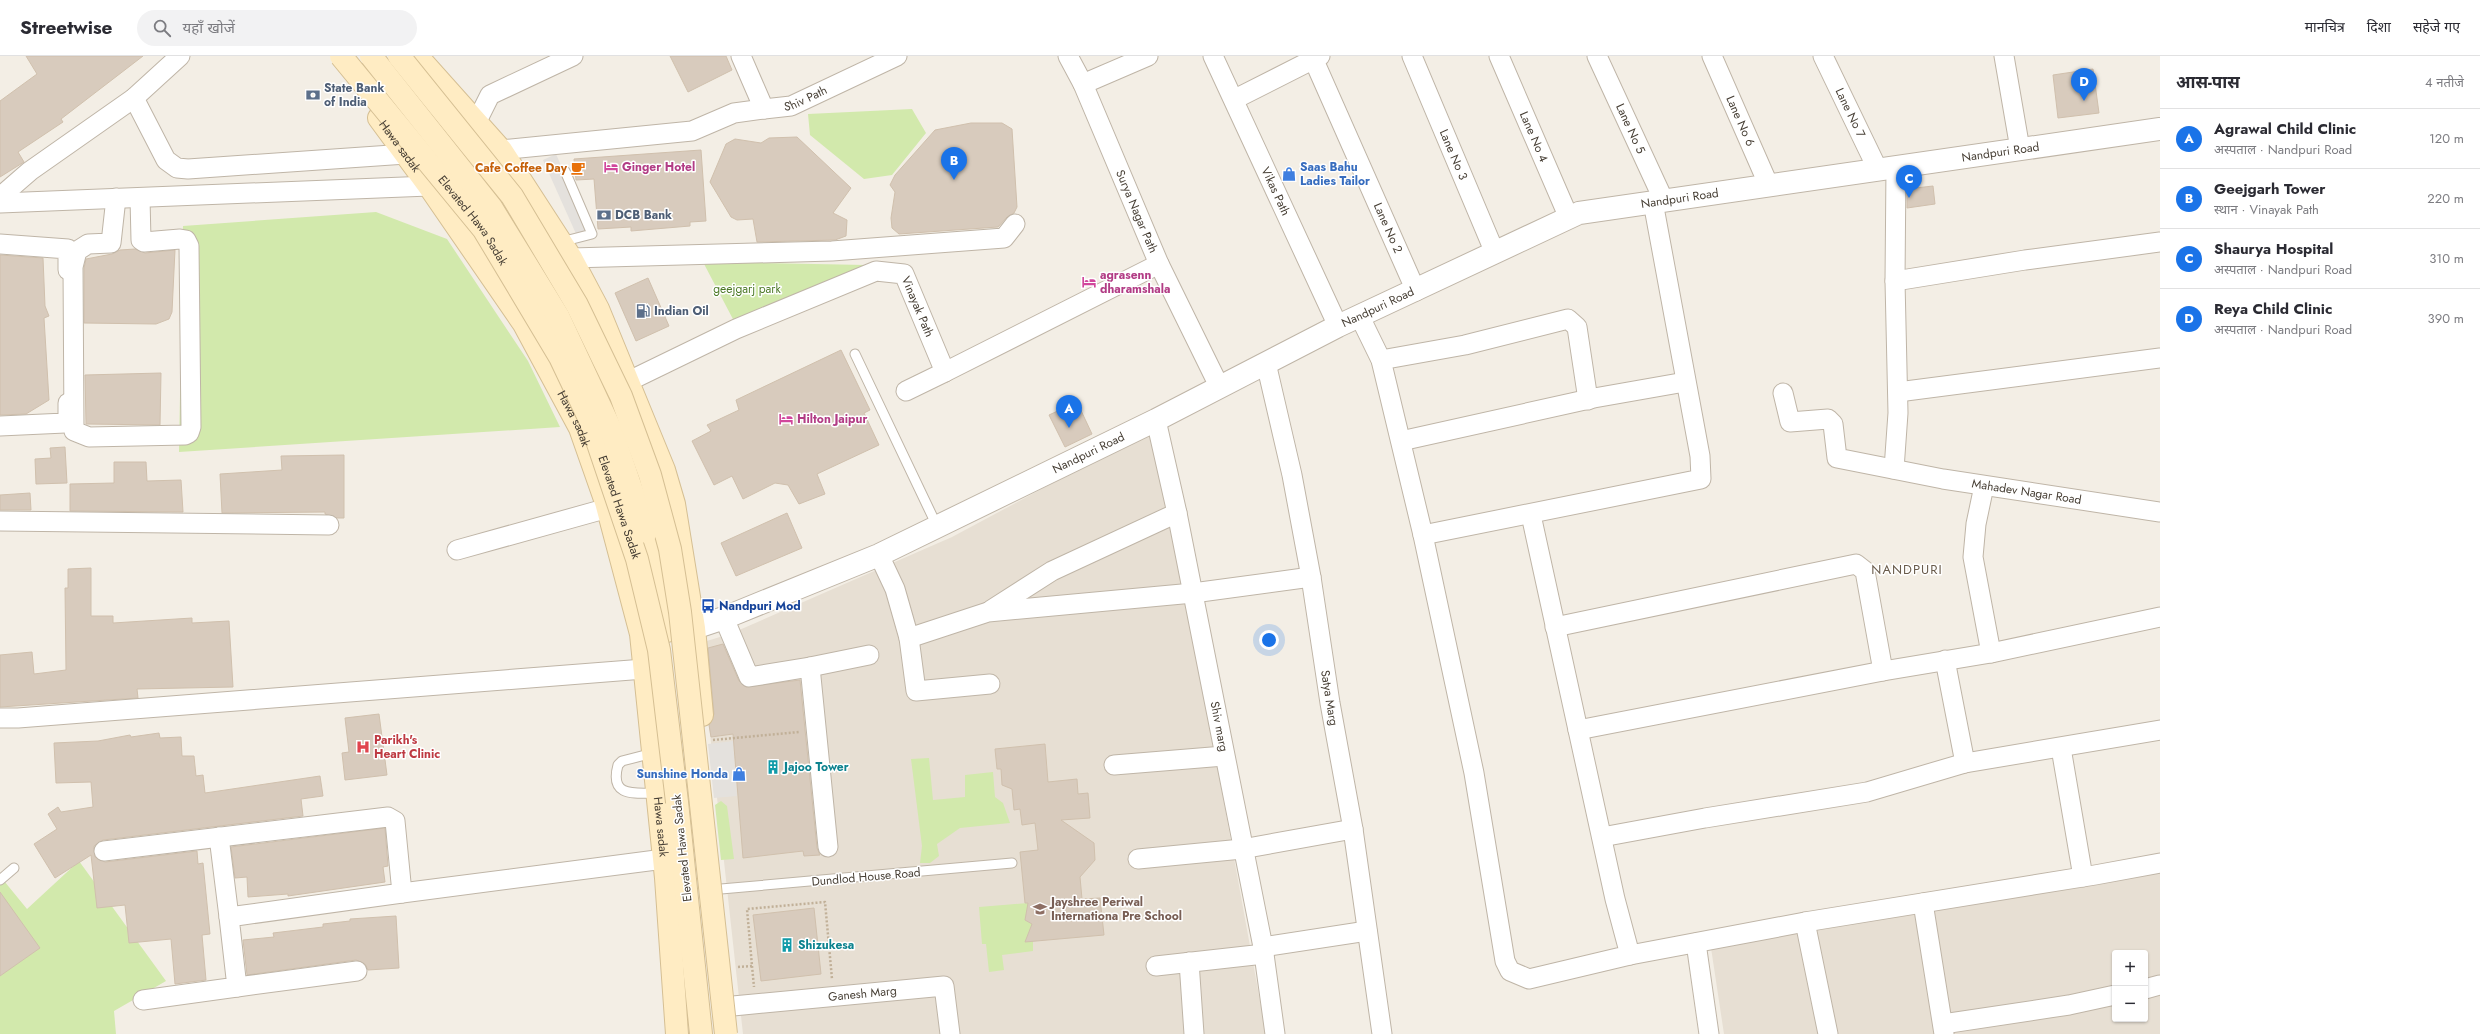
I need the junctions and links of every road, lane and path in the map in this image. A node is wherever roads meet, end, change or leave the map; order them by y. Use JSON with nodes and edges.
{"nodes":[{"id":1,"x":180,"y":56,"type":"edge"},
{"id":2,"x":333,"y":56,"type":"edge"},
{"id":3,"x":341,"y":56,"type":"edge"},
{"id":4,"x":371,"y":56,"type":"edge"},
{"id":5,"x":572,"y":56,"type":"edge"},
{"id":6,"x":741,"y":56,"type":"edge"},
{"id":7,"x":897,"y":56,"type":"edge"},
{"id":8,"x":1068,"y":56,"type":"edge"},
{"id":9,"x":1148,"y":56,"type":"edge"},
{"id":10,"x":1213,"y":56,"type":"edge"},
{"id":11,"x":1412,"y":56,"type":"edge"},
{"id":12,"x":1499,"y":56,"type":"edge"},
{"id":13,"x":1597,"y":56,"type":"edge"},
{"id":14,"x":1712,"y":56,"type":"edge"},
{"id":15,"x":1823,"y":56,"type":"edge"},
{"id":16,"x":2004,"y":56,"type":"edge"},
{"id":17,"x":412,"y":57,"type":"edge"},
{"id":18,"x":1315,"y":57,"type":"edge"},
{"id":19,"x":1083,"y":84,"type":"junction"},
{"id":20,"x":134,"y":98,"type":"junction"},
{"id":21,"x":1234,"y":99,"type":"junction"},
{"id":22,"x":366,"y":100,"type":"junction"},
{"id":23,"x":764,"y":109,"type":"junction"},
{"id":24,"x":477,"y":121,"type":"junction"},
{"id":25,"x":2160,"y":129,"type":"edge"},
{"id":26,"x":2020,"y":149,"type":"junction"},
{"id":27,"x":501,"y":150,"type":"junction"},
{"id":28,"x":406,"y":154,"type":"junction"},
{"id":29,"x":1887,"y":169,"type":"junction"},
{"id":30,"x":566,"y":172,"type":"dead end"},
{"id":31,"x":430,"y":186,"type":"junction"},
{"id":32,"x":1769,"y":186,"type":"junction"},
{"id":33,"x":0,"y":197,"type":"edge"},
{"id":34,"x":116,"y":198,"type":"junction"},
{"id":35,"x":140,"y":198,"type":"junction"},
{"id":36,"x":1658,"y":202,"type":"junction"},
{"id":37,"x":0,"y":203,"type":"edge"},
{"id":38,"x":1569,"y":218,"type":"junction"},
{"id":39,"x":1014,"y":224,"type":"dead end"},
{"id":40,"x":2160,"y":242,"type":"edge"},
{"id":41,"x":0,"y":244,"type":"edge"},
{"id":42,"x":566,"y":250,"type":"junction"},
{"id":43,"x":1495,"y":253,"type":"junction"},
{"id":44,"x":1159,"y":264,"type":"junction"},
{"id":45,"x":1895,"y":281,"type":"junction"},
{"id":46,"x":1416,"y":290,"type":"junction"},
{"id":47,"x":1360,"y":317,"type":"junction"},
{"id":48,"x":1338,"y":326,"type":"junction"},
{"id":49,"x":855,"y":354,"type":"dead end"},
{"id":50,"x":2160,"y":358,"type":"edge"},
{"id":51,"x":1380,"y":360,"type":"junction"},
{"id":52,"x":1266,"y":363,"type":"junction"},
{"id":53,"x":945,"y":372,"type":"junction"},
{"id":54,"x":629,"y":381,"type":"junction"},
{"id":55,"x":1685,"y":382,"type":"junction"},
{"id":56,"x":1219,"y":386,"type":"junction"},
{"id":57,"x":906,"y":391,"type":"dead end"},
{"id":58,"x":1783,"y":392,"type":"dead end"},
{"id":59,"x":1898,"y":392,"type":"junction"},
{"id":60,"x":1588,"y":400,"type":"junction"},
{"id":61,"x":1156,"y":420,"type":"junction"},
{"id":62,"x":0,"y":426,"type":"edge"},
{"id":63,"x":1401,"y":441,"type":"junction"},
{"id":64,"x":1894,"y":469,"type":"junction"},
{"id":65,"x":1984,"y":486,"type":"junction"},
{"id":66,"x":608,"y":508,"type":"junction"},
{"id":67,"x":2160,"y":512,"type":"edge"},
{"id":68,"x":1177,"y":513,"type":"junction"},
{"id":69,"x":1531,"y":515,"type":"junction"},
{"id":70,"x":0,"y":521,"type":"edge"},
{"id":71,"x":329,"y":525,"type":"dead end"},
{"id":72,"x":937,"y":526,"type":"junction"},
{"id":73,"x":1423,"y":534,"type":"junction"},
{"id":74,"x":457,"y":550,"type":"dead end"},
{"id":75,"x":879,"y":555,"type":"junction"},
{"id":76,"x":1311,"y":577,"type":"junction"},
{"id":77,"x":1193,"y":594,"type":"junction"},
{"id":78,"x":988,"y":612,"type":"junction"},
{"id":79,"x":2160,"y":617,"type":"edge"},
{"id":80,"x":724,"y":618,"type":"junction"},
{"id":81,"x":1555,"y":627,"type":"junction"},
{"id":82,"x":694,"y":628,"type":"junction"},
{"id":83,"x":667,"y":631,"type":"junction"},
{"id":84,"x":640,"y":634,"type":"junction"},
{"id":85,"x":910,"y":638,"type":"junction"},
{"id":86,"x":1991,"y":652,"type":"junction"},
{"id":87,"x":869,"y":655,"type":"dead end"},
{"id":88,"x":1945,"y":660,"type":"junction"},
{"id":89,"x":810,"y":667,"type":"junction"},
{"id":90,"x":644,"y":668,"type":"junction"},
{"id":91,"x":1883,"y":671,"type":"junction"},
{"id":92,"x":990,"y":684,"type":"dead end"},
{"id":93,"x":0,"y":718,"type":"edge"},
{"id":94,"x":1578,"y":730,"type":"junction"},
{"id":95,"x":2160,"y":730,"type":"edge"},
{"id":96,"x":805,"y":731,"type":"dead end"},
{"id":97,"x":704,"y":741,"type":"junction"},
{"id":98,"x":2061,"y":748,"type":"junction"},
{"id":99,"x":653,"y":753,"type":"junction"},
{"id":100,"x":1224,"y":756,"type":"junction"},
{"id":101,"x":1965,"y":763,"type":"junction"},
{"id":102,"x":1114,"y":765,"type":"dead end"},
{"id":103,"x":657,"y":793,"type":"junction"},
{"id":104,"x":1353,"y":829,"type":"junction"},
{"id":105,"x":219,"y":837,"type":"junction"},
{"id":106,"x":1602,"y":837,"type":"junction"},
{"id":107,"x":828,"y":846,"type":"dead end"},
{"id":108,"x":1242,"y":849,"type":"junction"},
{"id":109,"x":104,"y":851,"type":"dead end"},
{"id":110,"x":664,"y":859,"type":"junction"},
{"id":111,"x":1138,"y":859,"type":"dead end"},
{"id":112,"x":1012,"y":863,"type":"dead end"},
{"id":113,"x":2160,"y":863,"type":"edge"},
{"id":114,"x":14,"y":868,"type":"dead end"},
{"id":115,"x":2083,"y":877,"type":"junction"},
{"id":116,"x":0,"y":880,"type":"edge"},
{"id":117,"x":721,"y":889,"type":"junction"},
{"id":118,"x":402,"y":893,"type":"junction"},
{"id":119,"x":1923,"y":903,"type":"junction"},
{"id":120,"x":229,"y":917,"type":"junction"},
{"id":121,"x":1805,"y":922,"type":"junction"},
{"id":122,"x":1367,"y":931,"type":"junction"},
{"id":123,"x":1696,"y":943,"type":"junction"},
{"id":124,"x":1263,"y":951,"type":"junction"},
{"id":125,"x":1630,"y":956,"type":"junction"},
{"id":126,"x":1189,"y":962,"type":"junction"},
{"id":127,"x":752,"y":966,"type":"junction"},
{"id":128,"x":1156,"y":966,"type":"dead end"},
{"id":129,"x":729,"y":968,"type":"junction"},
{"id":130,"x":357,"y":971,"type":"dead end"},
{"id":131,"x":832,"y":984,"type":"dead end"},
{"id":132,"x":2160,"y":985,"type":"edge"},
{"id":133,"x":237,"y":987,"type":"junction"},
{"id":134,"x":2148,"y":988,"type":"edge"},
{"id":135,"x":754,"y":990,"type":"dead end"},
{"id":136,"x":2112,"y":996,"type":"edge"},
{"id":137,"x":143,"y":1000,"type":"dead end"},
{"id":138,"x":733,"y":1006,"type":"junction"},
{"id":139,"x":1944,"y":1029,"type":"edge"},
{"id":140,"x":677,"y":1034,"type":"edge"},
{"id":141,"x":701,"y":1034,"type":"edge"},
{"id":142,"x":726,"y":1034,"type":"edge"},
{"id":143,"x":736,"y":1034,"type":"edge"},
{"id":144,"x":950,"y":1034,"type":"edge"},
{"id":145,"x":1194,"y":1034,"type":"edge"},
{"id":146,"x":1274,"y":1034,"type":"edge"},
{"id":147,"x":1382,"y":1034,"type":"edge"},
{"id":148,"x":1708,"y":1034,"type":"edge"},
{"id":149,"x":1828,"y":1034,"type":"edge"}],
"edges":[{"from":1,"to":20,"type":"street"},
{"from":2,"to":22,"type":"main road","name":"Hawa sadak"},
{"from":3,"to":141,"type":"main road","name":"Elevated Hawa Sadak","bridge":true},
{"from":4,"to":83,"type":"main road","bridge":true},
{"from":5,"to":24,"type":"street"},
{"from":6,"to":23,"type":"street"},
{"from":7,"to":23,"type":"street","name":"Shiv Path"},
{"from":8,"to":19,"type":"street","name":"Surya Nagar Path"},
{"from":9,"to":19,"type":"street"},
{"from":10,"to":21,"type":"street","name":"Vikas Path"},
{"from":11,"to":43,"type":"street","name":"Lane No 3"},
{"from":12,"to":38,"type":"street","name":"Lane No 4"},
{"from":13,"to":36,"type":"street","name":"Lane No 5"},
{"from":14,"to":32,"type":"street","name":"Lane No 6"},
{"from":15,"to":29,"type":"street","name":"Lane No 7"},
{"from":16,"to":26,"type":"street"},
{"from":17,"to":22,"type":"main road"},
{"from":17,"to":24,"type":"main road"},
{"from":17,"to":142,"type":"main road","name":"Elevated Hawa Sadak","bridge":true},
{"from":18,"to":21,"type":"street"},
{"from":18,"to":46,"type":"street","name":"Lane No 2"},
{"from":19,"to":44,"type":"street","name":"Surya Nagar Path"},
{"from":20,"to":28,"type":"street"},
{"from":20,"to":33,"type":"street"},
{"from":21,"to":48,"type":"street","name":"Vikas Path"},
{"from":22,"to":28,"type":"main road","name":"Hawa sadak"},
{"from":23,"to":27,"type":"street","name":"Shiv Path"},
{"from":24,"to":27,"type":"main road"},
{"from":25,"to":26,"type":"street","name":"Nandpuri Road"},
{"from":26,"to":29,"type":"street","name":"Nandpuri Road"},
{"from":27,"to":42,"type":"main road"},
{"from":28,"to":31,"type":"main road","name":"Hawa sadak"},
{"from":29,"to":32,"type":"street","name":"Nandpuri Road"},
{"from":29,"to":45,"type":"street"},
{"from":30,"to":42,"type":"lane"},
{"from":31,"to":35,"type":"street"},
{"from":31,"to":66,"type":"main road","name":"Hawa sadak"},
{"from":32,"to":36,"type":"street","name":"Nandpuri Road"},
{"from":34,"to":35,"type":"street"},
{"from":34,"to":35,"type":"street"},
{"from":34,"to":37,"type":"street"},
{"from":36,"to":38,"type":"street","name":"Nandpuri Road"},
{"from":36,"to":55,"type":"street","name":"Lane No 5"},
{"from":38,"to":43,"type":"street","name":"Nandpuri Road"},
{"from":39,"to":42,"type":"street"},
{"from":40,"to":45,"type":"street"},
{"from":41,"to":62,"type":"street"},
{"from":42,"to":54,"type":"main road"},
{"from":43,"to":46,"type":"street","name":"Nandpuri Road"},
{"from":44,"to":53,"type":"street"},
{"from":44,"to":56,"type":"street","name":"Surya Nagar Path"},
{"from":45,"to":59,"type":"street"},
{"from":46,"to":47,"type":"street","name":"Nandpuri Road"},
{"from":47,"to":48,"type":"street","name":"Nandpuri Road"},
{"from":47,"to":51,"type":"street"},
{"from":48,"to":52,"type":"street","name":"Nandpuri Road"},
{"from":49,"to":72,"type":"lane"},
{"from":50,"to":59,"type":"street"},
{"from":51,"to":60,"type":"street"},
{"from":51,"to":63,"type":"street"},
{"from":52,"to":56,"type":"street","name":"Nandpuri Road"},
{"from":52,"to":76,"type":"street","name":"Satya Marg"},
{"from":53,"to":54,"type":"street","name":"Vinayak Path"},
{"from":53,"to":57,"type":"street"},
{"from":54,"to":82,"type":"main road"},
{"from":55,"to":60,"type":"street"},
{"from":55,"to":69,"type":"street","name":"Lane No 5"},
{"from":56,"to":61,"type":"street","name":"Nandpuri Road"},
{"from":58,"to":64,"type":"street","name":"Mahadev Nagar Road"},
{"from":59,"to":64,"type":"street"},
{"from":60,"to":63,"type":"street"},
{"from":61,"to":68,"type":"street","name":"Shiv marg"},
{"from":61,"to":72,"type":"street","name":"Nandpuri Road"},
{"from":63,"to":73,"type":"street"},
{"from":64,"to":65,"type":"street","name":"Mahadev Nagar Road"},
{"from":65,"to":67,"type":"street","name":"Mahadev Nagar Road"},
{"from":65,"to":86,"type":"street"},
{"from":66,"to":74,"type":"street"},
{"from":66,"to":84,"type":"main road","name":"Hawa sadak"},
{"from":68,"to":77,"type":"street","name":"Shiv marg"},
{"from":68,"to":78,"type":"street"},
{"from":69,"to":73,"type":"street"},
{"from":69,"to":81,"type":"street"},
{"from":70,"to":71,"type":"street"},
{"from":72,"to":75,"type":"street","name":"Nandpuri Road"},
{"from":73,"to":125,"type":"street"},
{"from":75,"to":80,"type":"street","name":"Nandpuri Road"},
{"from":75,"to":85,"type":"street"},
{"from":76,"to":77,"type":"street"},
{"from":76,"to":104,"type":"street","name":"Satya Marg"},
{"from":77,"to":78,"type":"street"},
{"from":77,"to":100,"type":"street","name":"Shiv marg"},
{"from":78,"to":85,"type":"street"},
{"from":79,"to":86,"type":"street"},
{"from":80,"to":82,"type":"street","name":"Nandpuri Road"},
{"from":80,"to":89,"type":"street"},
{"from":81,"to":91,"type":"street"},
{"from":81,"to":94,"type":"street"},
{"from":82,"to":83,"type":"street","name":"Nandpuri Road"},
{"from":82,"to":97,"type":"main road"},
{"from":83,"to":84,"type":"street","name":"Nandpuri Road"},
{"from":84,"to":90,"type":"main road","name":"Hawa sadak"},
{"from":85,"to":92,"type":"street"},
{"from":86,"to":88,"type":"street"},
{"from":87,"to":89,"type":"street"},
{"from":88,"to":91,"type":"street"},
{"from":88,"to":101,"type":"street"},
{"from":89,"to":107,"type":"street"},
{"from":90,"to":93,"type":"street"},
{"from":90,"to":99,"type":"main road","name":"Hawa sadak"},
{"from":91,"to":94,"type":"street"},
{"from":94,"to":106,"type":"street"},
{"from":95,"to":98,"type":"street"},
{"from":96,"to":97,"type":"path"},
{"from":97,"to":117,"type":"main road"},
{"from":98,"to":101,"type":"street"},
{"from":98,"to":115,"type":"street"},
{"from":99,"to":103,"type":"main road","name":"Hawa sadak"},
{"from":99,"to":103,"type":"lane"},
{"from":100,"to":102,"type":"street"},
{"from":100,"to":108,"type":"street","name":"Shiv marg"},
{"from":101,"to":106,"type":"street"},
{"from":103,"to":110,"type":"main road","name":"Hawa sadak"},
{"from":104,"to":108,"type":"street"},
{"from":104,"to":122,"type":"street","name":"Satya Marg"},
{"from":105,"to":109,"type":"street"},
{"from":105,"to":118,"type":"street"},
{"from":105,"to":120,"type":"street"},
{"from":106,"to":125,"type":"street"},
{"from":108,"to":111,"type":"street"},
{"from":108,"to":124,"type":"street","name":"Shiv marg"},
{"from":110,"to":118,"type":"street"},
{"from":110,"to":140,"type":"main road","name":"Hawa sadak"},
{"from":112,"to":117,"type":"lane","name":"Dundlod House Road"},
{"from":113,"to":115,"type":"street"},
{"from":114,"to":116,"type":"lane"},
{"from":115,"to":119,"type":"street"},
{"from":117,"to":129,"type":"main road"},
{"from":118,"to":120,"type":"street"},
{"from":119,"to":121,"type":"street"},
{"from":119,"to":139,"type":"street"},
{"from":120,"to":133,"type":"street"},
{"from":121,"to":123,"type":"street"},
{"from":121,"to":149,"type":"street"},
{"from":122,"to":124,"type":"street"},
{"from":122,"to":147,"type":"street","name":"Satya Marg"},
{"from":123,"to":125,"type":"street"},
{"from":123,"to":148,"type":"street"},
{"from":124,"to":126,"type":"street"},
{"from":124,"to":146,"type":"street","name":"Shiv marg"},
{"from":126,"to":128,"type":"street"},
{"from":126,"to":145,"type":"street"},
{"from":127,"to":129,"type":"path"},
{"from":127,"to":131,"type":"path"},
{"from":127,"to":135,"type":"path"},
{"from":129,"to":138,"type":"main road"},
{"from":130,"to":133,"type":"street"},
{"from":132,"to":134,"type":"street"},
{"from":133,"to":137,"type":"street"},
{"from":136,"to":139,"type":"street"},
{"from":138,"to":143,"type":"main road"},
{"from":138,"to":144,"type":"street","name":"Ganesh Marg"}]}
